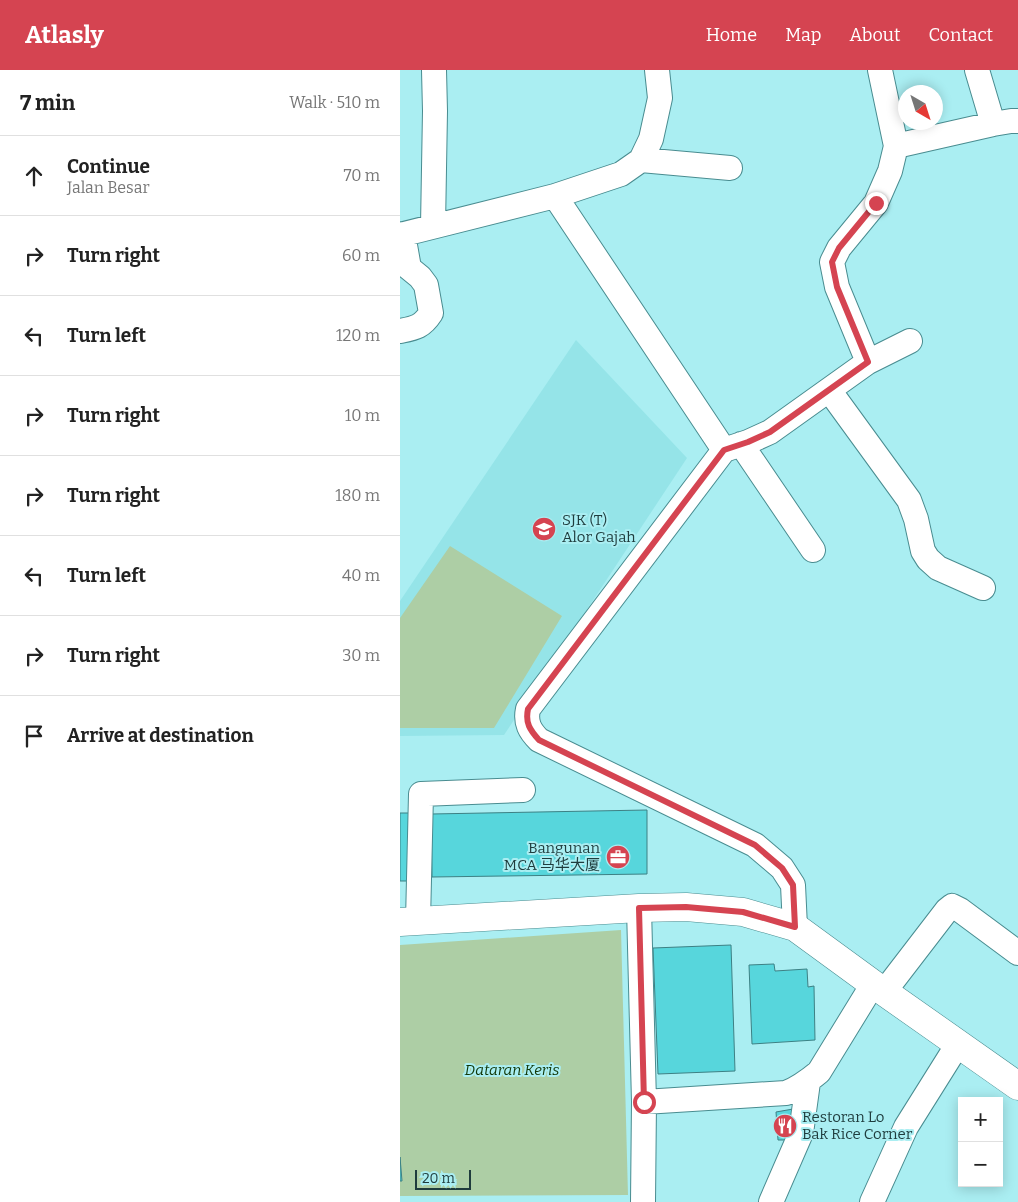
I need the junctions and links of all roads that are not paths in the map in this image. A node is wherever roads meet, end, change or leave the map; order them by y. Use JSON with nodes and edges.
{"nodes":[{"id":1,"x":434,"y":70,"type":"edge"},
{"id":2,"x":657,"y":70,"type":"edge"},
{"id":3,"x":880,"y":70,"type":"edge"},
{"id":4,"x":977,"y":70,"type":"edge"},
{"id":5,"x":1018,"y":121,"type":"edge"},
{"id":6,"x":992,"y":124,"type":"junction"},
{"id":7,"x":896,"y":146,"type":"junction"},
{"id":8,"x":641,"y":160,"type":"junction"},
{"id":9,"x":730,"y":168,"type":"dead end"},
{"id":10,"x":555,"y":196,"type":"junction"},
{"id":11,"x":433,"y":226,"type":"junction"},
{"id":12,"x":401,"y":234,"type":"edge"},
{"id":13,"x":410,"y":279,"type":"edge"},
{"id":14,"x":400,"y":331,"type":"edge"},
{"id":15,"x":910,"y":341,"type":"dead end"},
{"id":16,"x":868,"y":362,"type":"junction"},
{"id":17,"x":829,"y":390,"type":"junction"},
{"id":18,"x":732,"y":447,"type":"junction"},
{"id":19,"x":814,"y":550,"type":"dead end"},
{"id":20,"x":983,"y":588,"type":"dead end"},
{"id":21,"x":523,"y":790,"type":"dead end"},
{"id":22,"x":639,"y":908,"type":"junction"},
{"id":23,"x":409,"y":922,"type":"edge"},
{"id":24,"x":795,"y":927,"type":"junction"},
{"id":25,"x":1018,"y":953,"type":"edge"},
{"id":26,"x":879,"y":988,"type":"junction"},
{"id":27,"x":958,"y":1044,"type":"junction"},
{"id":28,"x":808,"y":1082,"type":"junction"},
{"id":29,"x":1018,"y":1086,"type":"edge"},
{"id":30,"x":644,"y":1102,"type":"junction"},
{"id":31,"x":643,"y":1202,"type":"edge"},
{"id":32,"x":771,"y":1202,"type":"edge"},
{"id":33,"x":872,"y":1202,"type":"edge"}],
"edges":[{"from":1,"to":11,"type":"street"},
{"from":2,"to":8,"type":"street"},
{"from":3,"to":7,"type":"street"},
{"from":4,"to":6,"type":"street"},
{"from":5,"to":6,"type":"street"},
{"from":6,"to":7,"type":"street"},
{"from":7,"to":16,"type":"street"},
{"from":8,"to":9,"type":"street"},
{"from":8,"to":10,"type":"street"},
{"from":10,"to":11,"type":"street"},
{"from":10,"to":18,"type":"street"},
{"from":11,"to":12,"type":"street"},
{"from":12,"to":13,"type":"street"},
{"from":13,"to":14,"type":"street"},
{"from":15,"to":16,"type":"street"},
{"from":16,"to":17,"type":"street"},
{"from":17,"to":18,"type":"street"},
{"from":17,"to":20,"type":"street"},
{"from":18,"to":19,"type":"street"},
{"from":18,"to":24,"type":"street"},
{"from":21,"to":23,"type":"street"},
{"from":22,"to":23,"type":"main road"},
{"from":22,"to":24,"type":"main road"},
{"from":22,"to":30,"type":"street"},
{"from":24,"to":26,"type":"main road"},
{"from":25,"to":26,"type":"street"},
{"from":26,"to":27,"type":"main road"},
{"from":26,"to":28,"type":"street"},
{"from":27,"to":29,"type":"main road"},
{"from":27,"to":33,"type":"street"},
{"from":28,"to":30,"type":"street"},
{"from":28,"to":32,"type":"street"},
{"from":30,"to":31,"type":"street"}]}
